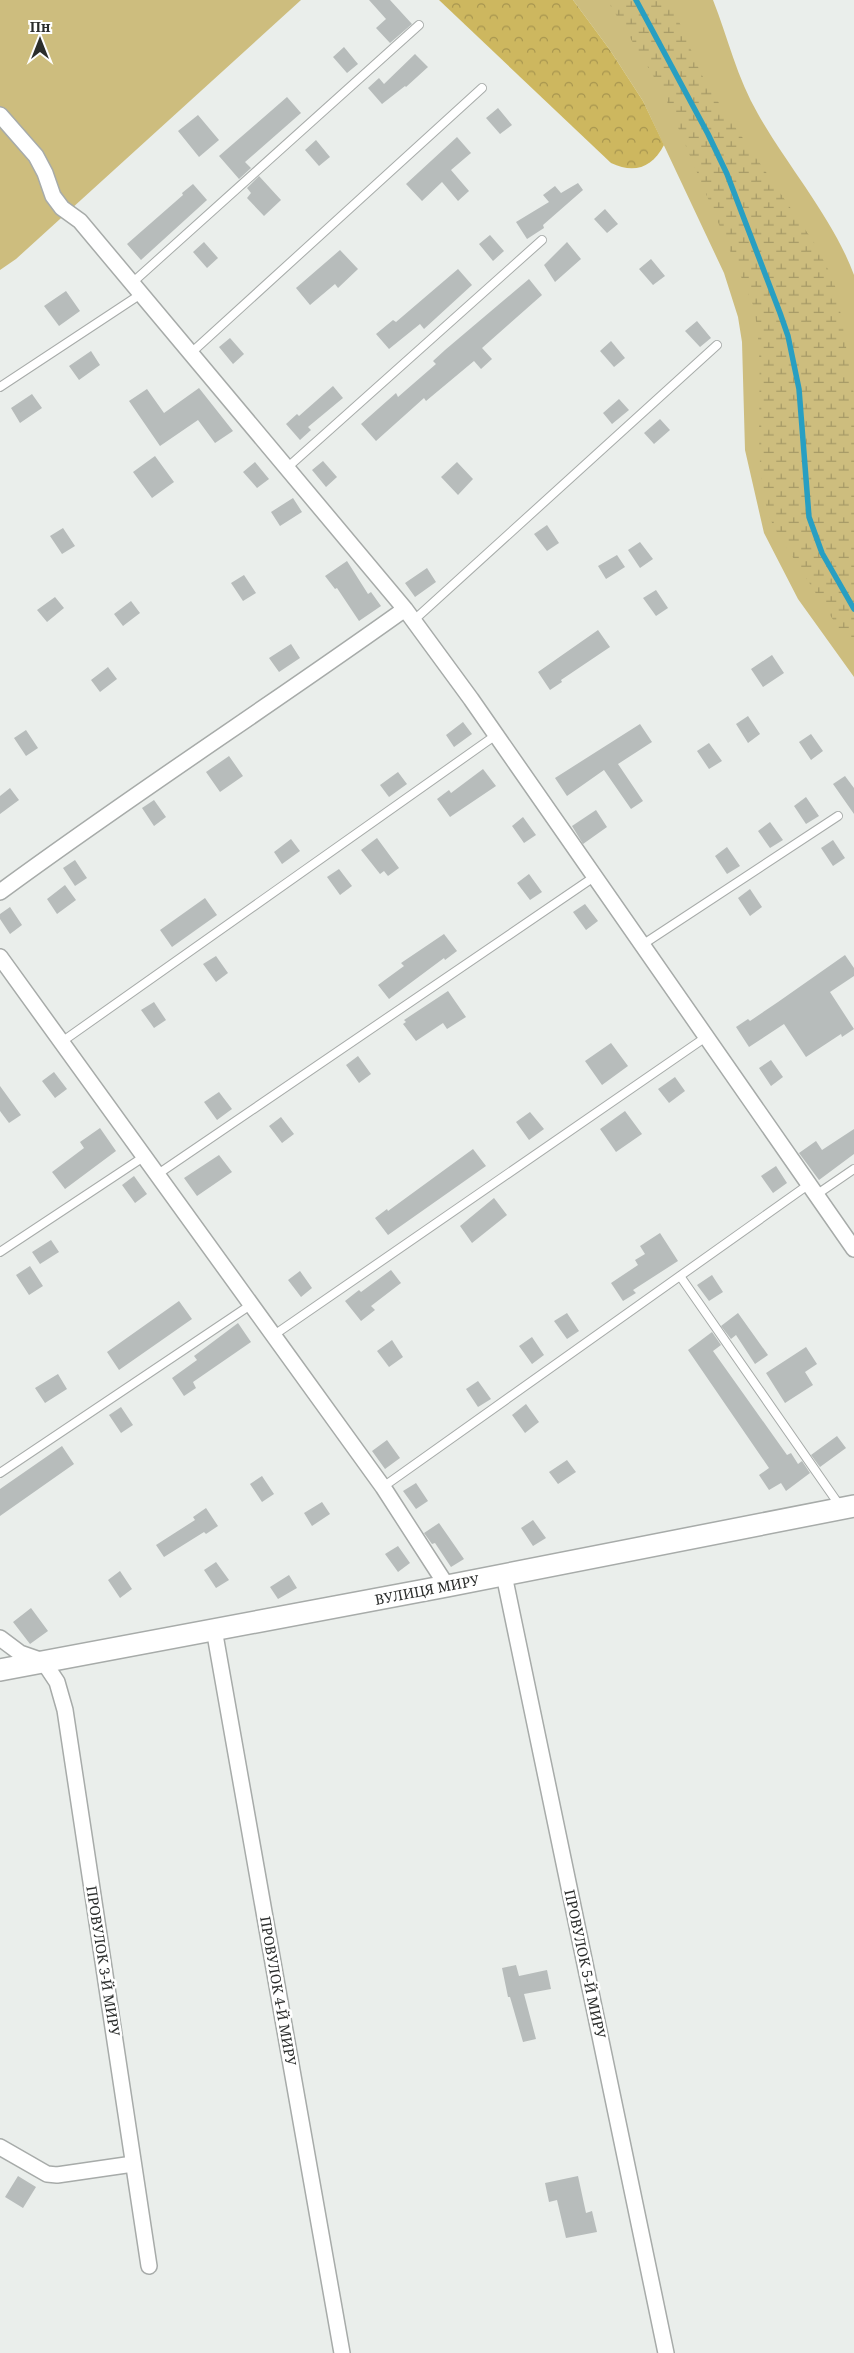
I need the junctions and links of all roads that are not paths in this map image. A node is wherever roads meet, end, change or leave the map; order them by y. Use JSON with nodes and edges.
{"nodes":[{"id":1,"x":419,"y":25,"type":"dead end"},
{"id":2,"x":482,"y":88,"type":"dead end"},
{"id":3,"x":0,"y":115,"type":"edge"},
{"id":4,"x":542,"y":240,"type":"dead end"},
{"id":5,"x":137,"y":288,"type":"junction"},
{"id":6,"x":717,"y":345,"type":"dead end"},
{"id":7,"x":191,"y":353,"type":"junction"},
{"id":8,"x":0,"y":386,"type":"edge"},
{"id":9,"x":288,"y":467,"type":"junction"},
{"id":10,"x":409,"y":615,"type":"junction"},
{"id":11,"x":496,"y":735,"type":"junction"},
{"id":12,"x":838,"y":816,"type":"dead end"},
{"id":13,"x":594,"y":876,"type":"junction"},
{"id":14,"x":0,"y":892,"type":"edge"},
{"id":15,"x":642,"y":945,"type":"junction"},
{"id":16,"x":0,"y":956,"type":"edge"},
{"id":17,"x":706,"y":1038,"type":"junction"},
{"id":18,"x":63,"y":1041,"type":"junction"},
{"id":19,"x":145,"y":1156,"type":"junction"},
{"id":20,"x":854,"y":1169,"type":"edge"},
{"id":21,"x":158,"y":1174,"type":"junction"},
{"id":22,"x":812,"y":1190,"type":"junction"},
{"id":23,"x":854,"y":1249,"type":"edge"},
{"id":24,"x":0,"y":1252,"type":"edge"},
{"id":25,"x":680,"y":1276,"type":"junction"},
{"id":26,"x":252,"y":1304,"type":"junction"},
{"id":27,"x":274,"y":1335,"type":"junction"},
{"id":28,"x":0,"y":1472,"type":"edge"},
{"id":29,"x":382,"y":1487,"type":"junction"},
{"id":30,"x":848,"y":1507,"type":"edge"},
{"id":31,"x":504,"y":1575,"type":"junction"},
{"id":32,"x":447,"y":1586,"type":"junction"},
{"id":33,"x":214,"y":1629,"type":"junction"},
{"id":34,"x":0,"y":1638,"type":"edge"},
{"id":35,"x":43,"y":1661,"type":"junction"},
{"id":36,"x":0,"y":1670,"type":"edge"},
{"id":37,"x":0,"y":2147,"type":"edge"},
{"id":38,"x":133,"y":2164,"type":"junction"},
{"id":39,"x":149,"y":2266,"type":"dead end"},
{"id":40,"x":342,"y":2353,"type":"edge"},
{"id":41,"x":666,"y":2353,"type":"edge"}],
"edges":[{"from":1,"to":5,"type":"lane"},
{"from":2,"to":7,"type":"lane"},
{"from":3,"to":5,"type":"street"},
{"from":4,"to":9,"type":"lane"},
{"from":5,"to":7,"type":"street"},
{"from":5,"to":8,"type":"lane"},
{"from":6,"to":10,"type":"lane"},
{"from":7,"to":9,"type":"street"},
{"from":9,"to":10,"type":"street"},
{"from":10,"to":11,"type":"street"},
{"from":10,"to":14,"type":"street"},
{"from":11,"to":13,"type":"street"},
{"from":11,"to":18,"type":"lane"},
{"from":12,"to":15,"type":"lane"},
{"from":13,"to":15,"type":"street"},
{"from":13,"to":21,"type":"lane"},
{"from":15,"to":17,"type":"street"},
{"from":16,"to":18,"type":"street"},
{"from":17,"to":22,"type":"street"},
{"from":17,"to":27,"type":"lane"},
{"from":18,"to":19,"type":"street"},
{"from":19,"to":21,"type":"street"},
{"from":19,"to":24,"type":"lane"},
{"from":20,"to":22,"type":"lane"},
{"from":21,"to":26,"type":"street"},
{"from":22,"to":23,"type":"street"},
{"from":22,"to":25,"type":"lane"},
{"from":25,"to":29,"type":"lane"},
{"from":25,"to":30,"type":"lane"},
{"from":26,"to":27,"type":"street"},
{"from":26,"to":28,"type":"lane"},
{"from":27,"to":29,"type":"street"},
{"from":29,"to":32,"type":"street"},
{"from":30,"to":31,"type":"street","name":"ВУЛИЦЯ МИРУ"},
{"from":31,"to":32,"type":"street","name":"ВУЛИЦЯ МИРУ"},
{"from":31,"to":41,"type":"street","name":"ПРОВУЛОК 5-Й МИРУ"},
{"from":32,"to":33,"type":"street","name":"ВУЛИЦЯ МИРУ"},
{"from":33,"to":35,"type":"street","name":"ВУЛИЦЯ МИРУ"},
{"from":33,"to":40,"type":"street","name":"ПРОВУЛОК 4-Й МИРУ"},
{"from":34,"to":35,"type":"street"},
{"from":35,"to":36,"type":"street","name":"ВУЛИЦЯ МИРУ"},
{"from":35,"to":38,"type":"street","name":"ПРОВУЛОК 3-Й МИРУ"},
{"from":37,"to":38,"type":"street"},
{"from":38,"to":39,"type":"street","name":"ПРОВУЛОК 3-Й МИРУ"}]}
